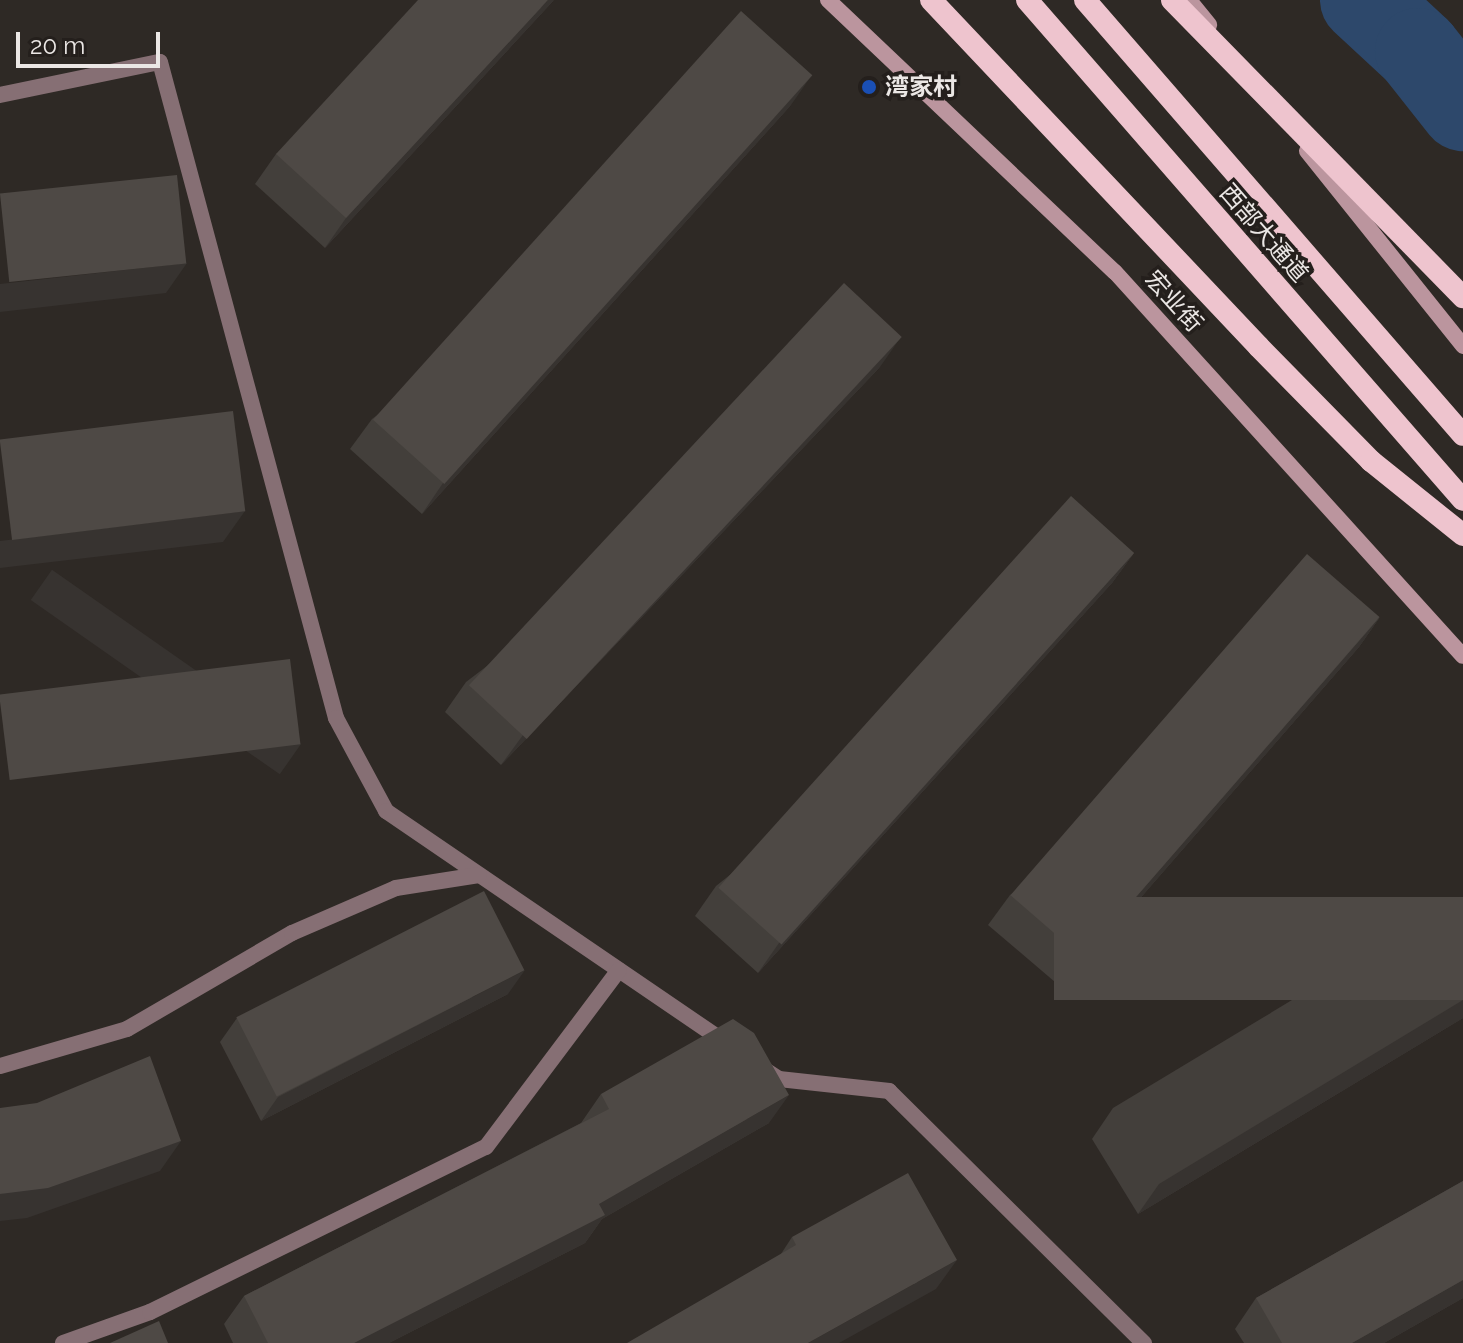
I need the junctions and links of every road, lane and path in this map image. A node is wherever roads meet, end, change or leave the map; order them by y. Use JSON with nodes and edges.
{"nodes":[{"id":1,"x":828,"y":0,"type":"edge"},
{"id":2,"x":931,"y":0,"type":"edge"},
{"id":3,"x":1027,"y":0,"type":"edge"},
{"id":4,"x":1085,"y":0,"type":"edge"},
{"id":5,"x":1172,"y":0,"type":"edge"},
{"id":6,"x":1189,"y":0,"type":"edge"},
{"id":7,"x":0,"y":95,"type":"edge"},
{"id":8,"x":1463,"y":297,"type":"edge"},
{"id":9,"x":1463,"y":346,"type":"edge"},
{"id":10,"x":1463,"y":435,"type":"edge"},
{"id":11,"x":1463,"y":500,"type":"edge"},
{"id":12,"x":1463,"y":535,"type":"edge"},
{"id":13,"x":1463,"y":656,"type":"edge"},
{"id":14,"x":479,"y":875,"type":"junction"},
{"id":15,"x":619,"y":970,"type":"junction"},
{"id":16,"x":0,"y":1066,"type":"edge"},
{"id":17,"x":150,"y":1312,"type":"junction"},
{"id":18,"x":160,"y":1333,"type":"edge"},
{"id":19,"x":63,"y":1343,"type":"edge"},
{"id":20,"x":1144,"y":1343,"type":"edge"}],
"edges":[{"from":1,"to":13,"type":"main road","name":"宏业街"},
{"from":2,"to":12,"type":"highway"},
{"from":3,"to":11,"type":"highway","name":"西部大通道"},
{"from":4,"to":10,"type":"highway","name":"西部大通道"},
{"from":5,"to":8,"type":"highway","bridge":true},
{"from":6,"to":9,"type":"main road"},
{"from":7,"to":14,"type":"street"},
{"from":14,"to":15,"type":"street"},
{"from":14,"to":16,"type":"street"},
{"from":15,"to":17,"type":"street"},
{"from":15,"to":20,"type":"street"},
{"from":17,"to":18,"type":"street"},
{"from":17,"to":19,"type":"street"}]}
